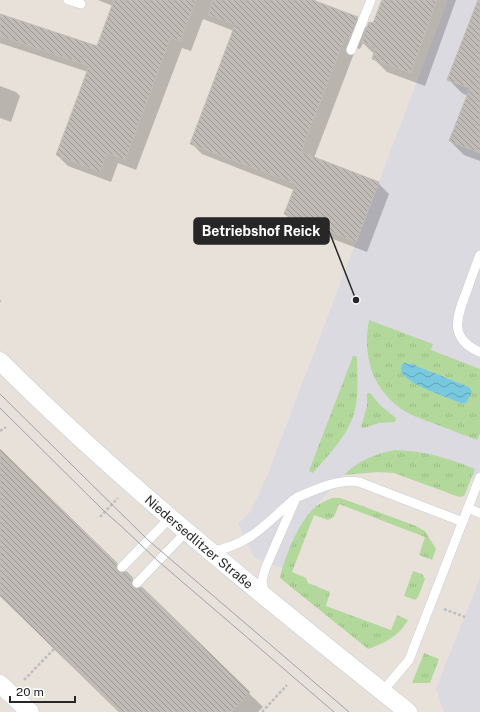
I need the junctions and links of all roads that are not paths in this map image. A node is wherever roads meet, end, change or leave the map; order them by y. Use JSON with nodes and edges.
{"nodes":[{"id":1,"x":68,"y":0,"type":"edge"},
{"id":2,"x":371,"y":0,"type":"edge"},
{"id":3,"x":81,"y":4,"type":"dead end"},
{"id":4,"x":351,"y":50,"type":"dead end"},
{"id":5,"x":480,"y":256,"type":"edge"},
{"id":6,"x":480,"y":352,"type":"edge"},
{"id":7,"x":0,"y":361,"type":"edge"},
{"id":8,"x":480,"y":477,"type":"edge"},
{"id":9,"x":296,"y":498,"type":"junction"},
{"id":10,"x":468,"y":508,"type":"junction"},
{"id":11,"x":480,"y":513,"type":"edge"},
{"id":12,"x":170,"y":518,"type":"junction"},
{"id":13,"x":462,"y":522,"type":"junction"},
{"id":14,"x":186,"y":532,"type":"junction"},
{"id":15,"x":210,"y":551,"type":"junction"},
{"id":16,"x":122,"y":567,"type":"dead end"},
{"id":17,"x":137,"y":583,"type":"dead end"},
{"id":18,"x":267,"y":597,"type":"junction"},
{"id":19,"x":0,"y":684,"type":"edge"},
{"id":20,"x":382,"y":692,"type":"junction"},
{"id":21,"x":30,"y":712,"type":"edge"},
{"id":22,"x":408,"y":712,"type":"edge"}],
"edges":[{"from":1,"to":3,"type":"lane"},
{"from":2,"to":4,"type":"lane"},
{"from":5,"to":6,"type":"lane"},
{"from":7,"to":12,"type":"street","name":"Niedersedlitzer Straße"},
{"from":8,"to":10,"type":"lane"},
{"from":9,"to":13,"type":"lane"},
{"from":9,"to":15,"type":"lane"},
{"from":9,"to":18,"type":"lane"},
{"from":10,"to":11,"type":"lane"},
{"from":10,"to":13,"type":"lane"},
{"from":12,"to":14,"type":"street","name":"Niedersedlitzer Straße"},
{"from":12,"to":16,"type":"lane"},
{"from":13,"to":20,"type":"lane"},
{"from":14,"to":15,"type":"street","name":"Niedersedlitzer Straße"},
{"from":14,"to":17,"type":"lane"},
{"from":15,"to":18,"type":"street","name":"Niedersedlitzer Straße"},
{"from":18,"to":20,"type":"street","name":"Niedersedlitzer Straße"},
{"from":19,"to":21,"type":"street"},
{"from":20,"to":22,"type":"street","name":"Niedersedlitzer Straße"}]}
